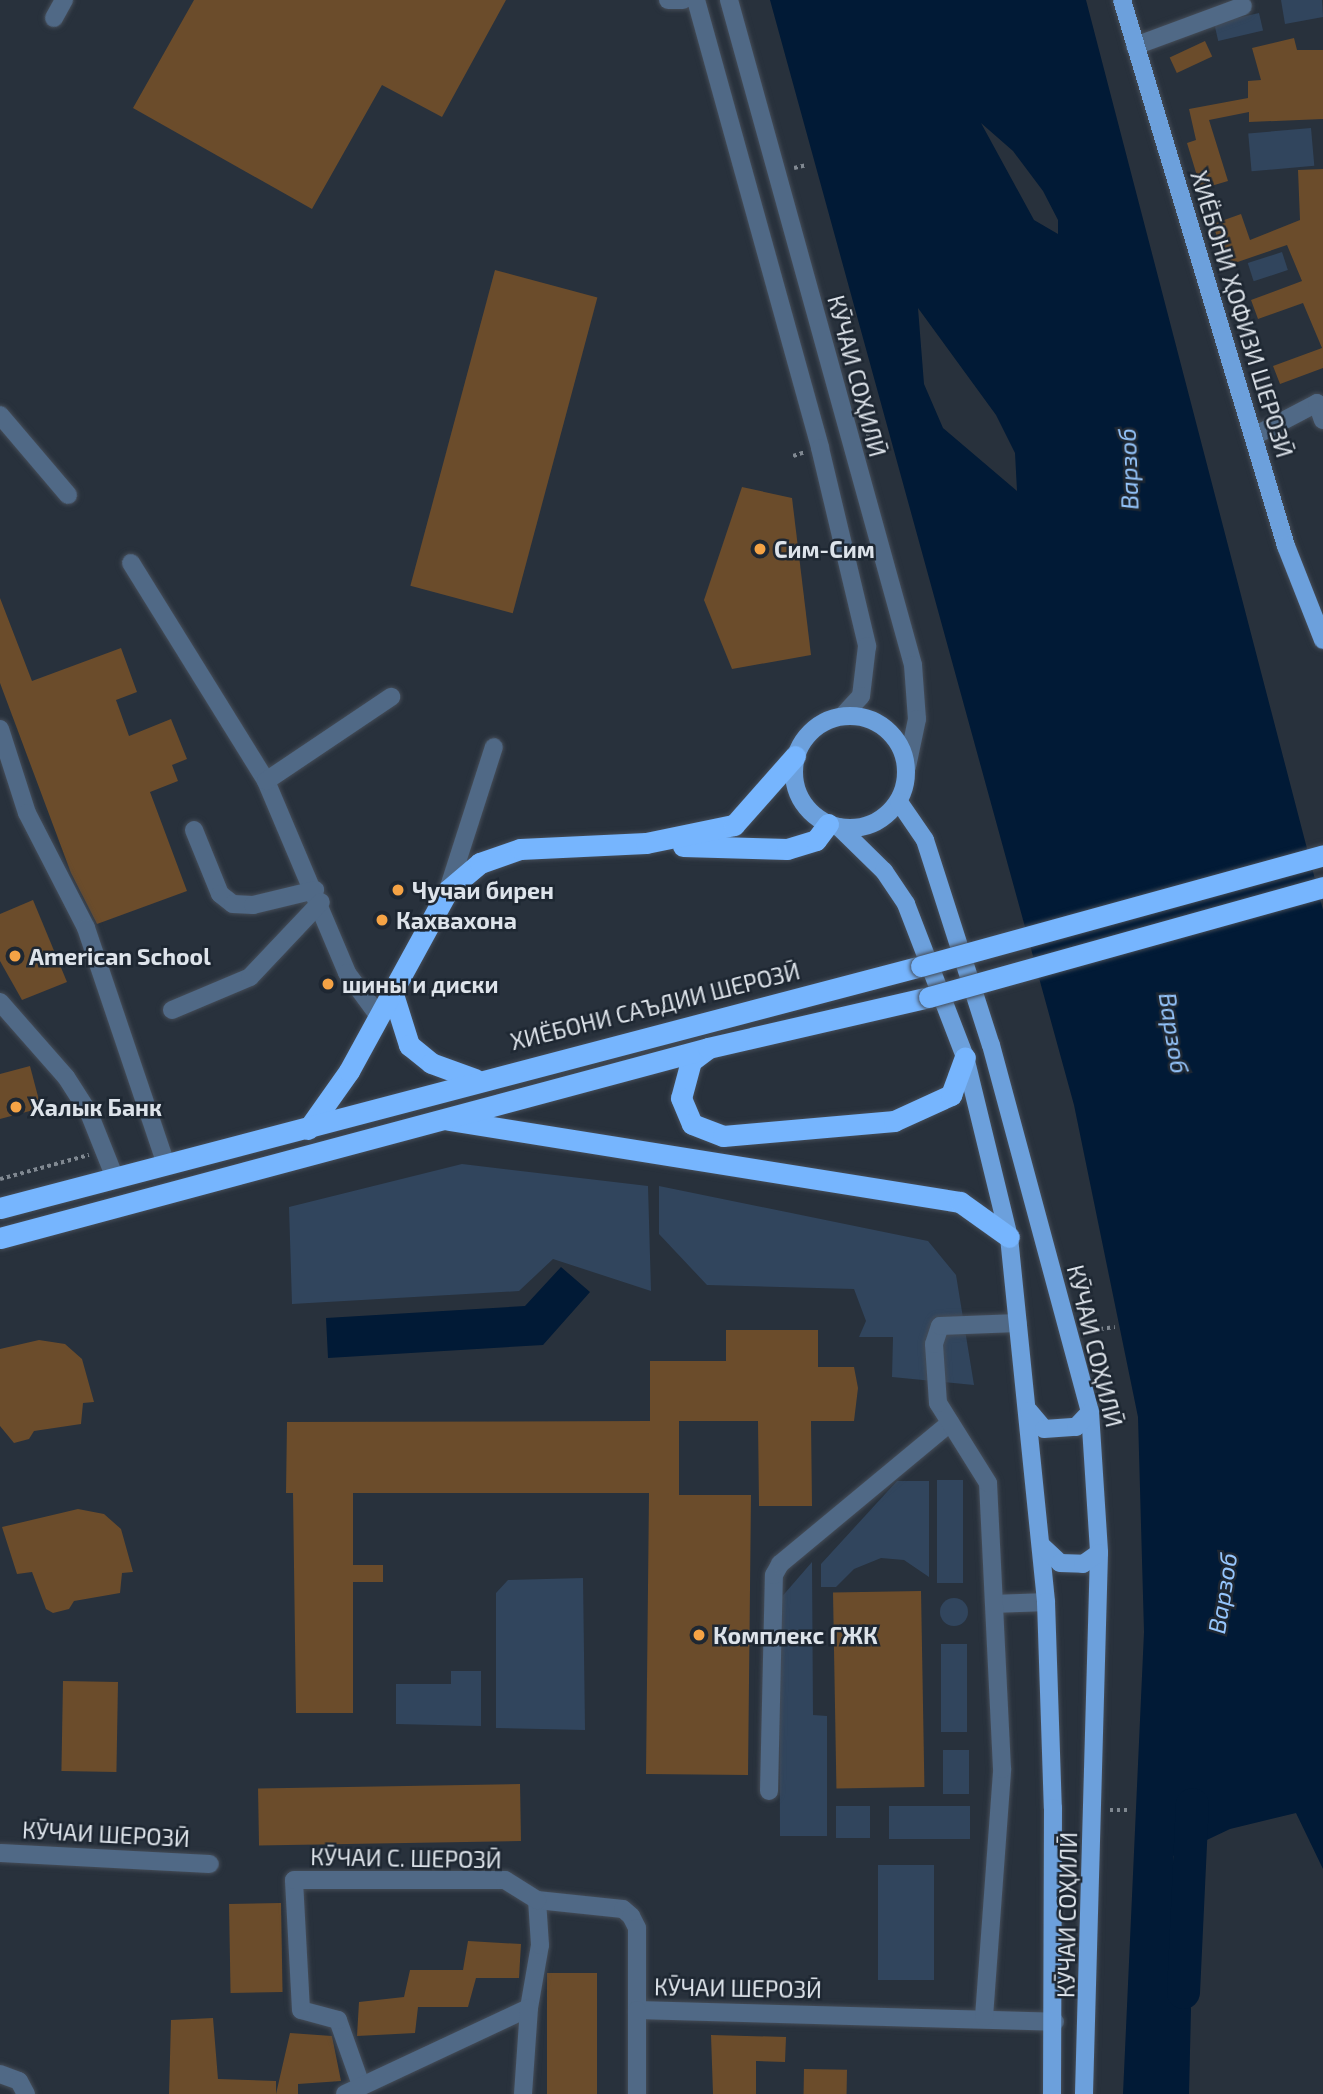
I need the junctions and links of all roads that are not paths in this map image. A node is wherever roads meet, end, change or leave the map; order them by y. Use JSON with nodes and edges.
{"nodes":[{"id":1,"x":64,"y":0,"type":"edge"},
{"id":2,"x":668,"y":0,"type":"edge"},
{"id":3,"x":683,"y":0,"type":"edge"},
{"id":4,"x":696,"y":0,"type":"edge"},
{"id":5,"x":729,"y":0,"type":"edge"},
{"id":6,"x":1122,"y":0,"type":"edge"},
{"id":7,"x":1243,"y":6,"type":"dead end"},
{"id":8,"x":54,"y":18,"type":"dead end"},
{"id":9,"x":1135,"y":46,"type":"junction"},
{"id":10,"x":0,"y":415,"type":"edge"},
{"id":11,"x":1323,"y":421,"type":"edge"},
{"id":12,"x":1254,"y":436,"type":"junction"},
{"id":13,"x":68,"y":495,"type":"dead end"},
{"id":14,"x":131,"y":563,"type":"dead end"},
{"id":15,"x":1323,"y":640,"type":"edge"},
{"id":16,"x":391,"y":697,"type":"dead end"},
{"id":17,"x":843,"y":715,"type":"junction"},
{"id":18,"x":0,"y":729,"type":"edge"},
{"id":19,"x":494,"y":747,"type":"dead end"},
{"id":20,"x":795,"y":756,"type":"junction"},
{"id":21,"x":907,"y":768,"type":"junction"},
{"id":22,"x":267,"y":781,"type":"junction"},
{"id":23,"x":899,"y":803,"type":"junction"},
{"id":24,"x":833,"y":826,"type":"junction"},
{"id":25,"x":194,"y":830,"type":"dead end"},
{"id":26,"x":646,"y":843,"type":"junction"},
{"id":27,"x":1323,"y":855,"type":"edge"},
{"id":28,"x":1323,"y":887,"type":"edge"},
{"id":29,"x":448,"y":890,"type":"junction"},
{"id":30,"x":318,"y":896,"type":"junction"},
{"id":31,"x":391,"y":990,"type":"junction"},
{"id":32,"x":172,"y":1010,"type":"dead end"},
{"id":33,"x":4,"y":1011,"type":"edge"},
{"id":34,"x":378,"y":1015,"type":"junction"},
{"id":35,"x":708,"y":1048,"type":"junction"},
{"id":36,"x":965,"y":1057,"type":"junction"},
{"id":37,"x":475,"y":1079,"type":"junction"},
{"id":38,"x":440,"y":1119,"type":"junction"},
{"id":39,"x":308,"y":1129,"type":"junction"},
{"id":40,"x":166,"y":1164,"type":"junction"},
{"id":41,"x":115,"y":1178,"type":"junction"},
{"id":42,"x":0,"y":1208,"type":"edge"},
{"id":43,"x":1009,"y":1237,"type":"junction"},
{"id":44,"x":0,"y":1238,"type":"edge"},
{"id":45,"x":1018,"y":1323,"type":"junction"},
{"id":46,"x":1029,"y":1411,"type":"junction"},
{"id":47,"x":1090,"y":1412,"type":"junction"},
{"id":48,"x":950,"y":1423,"type":"junction"},
{"id":49,"x":1041,"y":1545,"type":"junction"},
{"id":50,"x":1099,"y":1553,"type":"junction"},
{"id":51,"x":1046,"y":1602,"type":"junction"},
{"id":52,"x":994,"y":1604,"type":"junction"},
{"id":53,"x":769,"y":1791,"type":"dead end"},
{"id":54,"x":0,"y":1853,"type":"edge"},
{"id":55,"x":210,"y":1864,"type":"dead end"},
{"id":56,"x":537,"y":1900,"type":"junction"},
{"id":57,"x":529,"y":2008,"type":"junction"},
{"id":58,"x":638,"y":2010,"type":"junction"},
{"id":59,"x":984,"y":2017,"type":"junction"},
{"id":60,"x":1055,"y":2022,"type":"junction"},
{"id":61,"x":0,"y":2074,"type":"edge"},
{"id":62,"x":353,"y":2089,"type":"edge"},
{"id":63,"x":26,"y":2094,"type":"edge"},
{"id":64,"x":523,"y":2094,"type":"edge"},
{"id":65,"x":637,"y":2094,"type":"edge"},
{"id":66,"x":1052,"y":2094,"type":"edge"},
{"id":67,"x":1084,"y":2094,"type":"edge"}],
"edges":[{"from":1,"to":8,"type":"street"},
{"from":2,"to":3,"type":"street"},
{"from":4,"to":17,"type":"street"},
{"from":5,"to":21,"type":"street","name":"КӮЧАИ СОҲИЛӢ"},
{"from":6,"to":9,"type":"main road","name":"ХИЁБОНИ ҲОФИЗИ ШЕРОЗӢ"},
{"from":7,"to":9,"type":"street"},
{"from":9,"to":12,"type":"main road","name":"ХИЁБОНИ ҲОФИЗИ ШЕРОЗӢ"},
{"from":10,"to":13,"type":"street"},
{"from":11,"to":12,"type":"street"},
{"from":12,"to":15,"type":"main road","name":"ХИЁБОНИ ҲОФИЗИ ШЕРОЗӢ"},
{"from":14,"to":22,"type":"street"},
{"from":16,"to":22,"type":"street"},
{"from":17,"to":20,"type":"main road"},
{"from":17,"to":21,"type":"main road"},
{"from":18,"to":40,"type":"street"},
{"from":19,"to":29,"type":"street"},
{"from":20,"to":24,"type":"main road"},
{"from":20,"to":26,"type":"highway"},
{"from":21,"to":23,"type":"main road"},
{"from":22,"to":30,"type":"street"},
{"from":23,"to":24,"type":"main road"},
{"from":23,"to":47,"type":"main road","name":"КӮЧАИ СОҲИЛӢ"},
{"from":24,"to":26,"type":"highway"},
{"from":24,"to":36,"type":"main road","name":"КӮЧАИ СОҲИЛӢ"},
{"from":25,"to":30,"type":"street"},
{"from":26,"to":29,"type":"highway"},
{"from":27,"to":37,"type":"highway","name":"ХИЁБОНИ САЪДИИ ШЕРОЗӢ","bridge":true},
{"from":28,"to":35,"type":"highway","bridge":true},
{"from":29,"to":31,"type":"highway"},
{"from":30,"to":32,"type":"street"},
{"from":30,"to":34,"type":"street"},
{"from":31,"to":34,"type":"highway"},
{"from":31,"to":37,"type":"highway"},
{"from":33,"to":41,"type":"street"},
{"from":34,"to":39,"type":"highway"},
{"from":35,"to":36,"type":"highway"},
{"from":35,"to":38,"type":"highway"},
{"from":36,"to":43,"type":"main road","name":"КӮЧАИ СОҲИЛӢ"},
{"from":37,"to":39,"type":"highway","name":"ХИЁБОНИ САЪДИИ ШЕРОЗӢ"},
{"from":38,"to":43,"type":"highway"},
{"from":38,"to":44,"type":"highway"},
{"from":39,"to":40,"type":"highway","name":"ХИЁБОНИ САЪДИИ ШЕРОЗӢ"},
{"from":40,"to":41,"type":"highway","name":"ХИЁБОНИ САЪДИИ ШЕРОЗӢ"},
{"from":41,"to":42,"type":"highway","name":"ХИЁБОНИ САЪДИИ ШЕРОЗӢ"},
{"from":43,"to":45,"type":"main road","name":"КӮЧАИ СОҲИЛӢ"},
{"from":45,"to":46,"type":"main road","name":"КӮЧАИ СОҲИЛӢ"},
{"from":45,"to":48,"type":"street"},
{"from":46,"to":47,"type":"main road"},
{"from":46,"to":49,"type":"main road","name":"КӮЧАИ СОҲИЛӢ"},
{"from":47,"to":50,"type":"main road","name":"КӮЧАИ СОҲИЛӢ"},
{"from":48,"to":52,"type":"street"},
{"from":48,"to":53,"type":"street"},
{"from":49,"to":50,"type":"main road"},
{"from":49,"to":51,"type":"main road","name":"КӮЧАИ СОҲИЛӢ"},
{"from":50,"to":67,"type":"main road","name":"КӮЧАИ СОҲИЛӢ"},
{"from":51,"to":52,"type":"street"},
{"from":51,"to":60,"type":"main road","name":"КӮЧАИ СОҲИЛӢ"},
{"from":52,"to":59,"type":"street"},
{"from":54,"to":55,"type":"street","name":"КӮЧАИ ШЕРОЗӢ"},
{"from":56,"to":57,"type":"street"},
{"from":56,"to":58,"type":"street","name":"КӮЧАИ ШЕРОЗӢ"},
{"from":56,"to":62,"type":"street","name":"КӮЧАИ С. ШЕРОЗӢ"},
{"from":57,"to":62,"type":"street"},
{"from":57,"to":64,"type":"street"},
{"from":58,"to":59,"type":"street","name":"КӮЧАИ ШЕРОЗӢ"},
{"from":58,"to":65,"type":"street"},
{"from":59,"to":60,"type":"street","name":"КӮЧАИ ШЕРОЗӢ"},
{"from":60,"to":66,"type":"main road","name":"КӮЧАИ СОҲИЛӢ"},
{"from":61,"to":63,"type":"street"}]}
